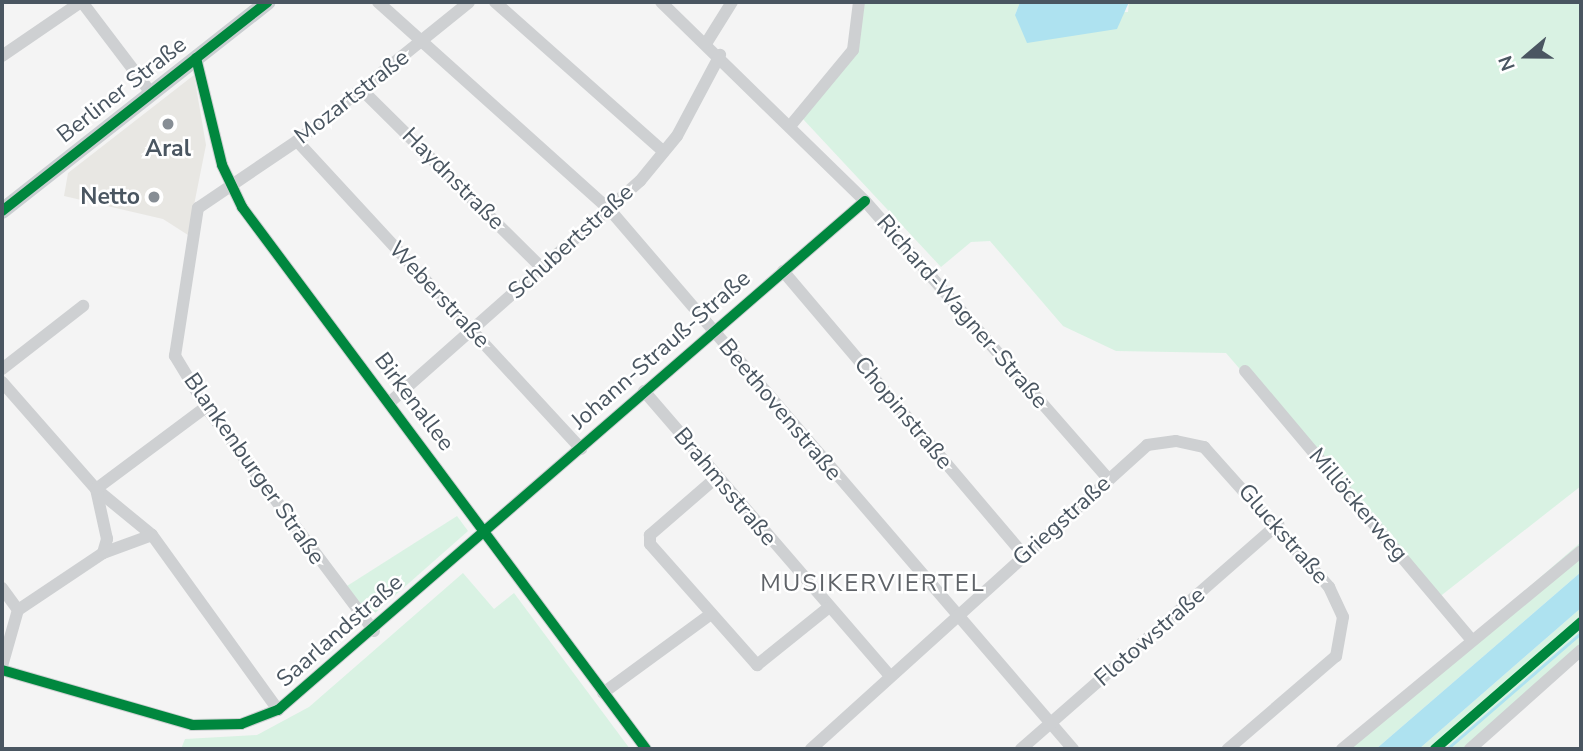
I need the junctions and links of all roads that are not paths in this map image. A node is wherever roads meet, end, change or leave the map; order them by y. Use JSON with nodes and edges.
{"nodes":[{"id":1,"x":81,"y":2,"type":"edge"},
{"id":2,"x":268,"y":2,"type":"edge"},
{"id":3,"x":378,"y":2,"type":"edge"},
{"id":4,"x":469,"y":2,"type":"edge"},
{"id":5,"x":495,"y":2,"type":"edge"},
{"id":6,"x":661,"y":2,"type":"edge"},
{"id":7,"x":732,"y":2,"type":"edge"},
{"id":8,"x":859,"y":2,"type":"edge"},
{"id":9,"x":422,"y":42,"type":"junction"},
{"id":10,"x":707,"y":42,"type":"junction"},
{"id":11,"x":720,"y":55,"type":"junction"},
{"id":12,"x":2,"y":56,"type":"edge"},
{"id":13,"x":196,"y":58,"type":"junction"},
{"id":14,"x":363,"y":91,"type":"junction"},
{"id":15,"x":151,"y":93,"type":"junction"},
{"id":16,"x":791,"y":125,"type":"junction"},
{"id":17,"x":297,"y":141,"type":"junction"},
{"id":18,"x":663,"y":151,"type":"junction"},
{"id":19,"x":228,"y":183,"type":"junction"},
{"id":20,"x":865,"y":201,"type":"junction"},
{"id":21,"x":610,"y":209,"type":"junction"},
{"id":22,"x":2,"y":211,"type":"edge"},
{"id":23,"x":542,"y":268,"type":"junction"},
{"id":24,"x":783,"y":271,"type":"junction"},
{"id":25,"x":83,"y":306,"type":"dead end"},
{"id":26,"x":471,"y":330,"type":"junction"},
{"id":27,"x":713,"y":330,"type":"junction"},
{"id":28,"x":2,"y":369,"type":"edge"},
{"id":29,"x":1245,"y":371,"type":"dead end"},
{"id":30,"x":2,"y":382,"type":"edge"},
{"id":31,"x":644,"y":391,"type":"junction"},
{"id":32,"x":389,"y":403,"type":"junction"},
{"id":33,"x":206,"y":407,"type":"junction"},
{"id":34,"x":1205,"y":447,"type":"joint"},
{"id":35,"x":581,"y":449,"type":"junction"},
{"id":36,"x":717,"y":477,"type":"junction"},
{"id":37,"x":1108,"y":479,"type":"junction"},
{"id":38,"x":96,"y":489,"type":"junction"},
{"id":39,"x":1278,"y":524,"type":"junction"},
{"id":40,"x":485,"y":532,"type":"junction"},
{"id":41,"x":152,"y":535,"type":"junction"},
{"id":42,"x":1581,"y":551,"type":"edge"},
{"id":43,"x":103,"y":553,"type":"junction"},
{"id":44,"x":1024,"y":555,"type":"junction"},
{"id":45,"x":2,"y":587,"type":"edge"},
{"id":46,"x":828,"y":608,"type":"junction"},
{"id":47,"x":18,"y":610,"type":"junction"},
{"id":48,"x":711,"y":614,"type":"junction"},
{"id":49,"x":955,"y":618,"type":"junction"},
{"id":50,"x":374,"y":631,"type":"junction"},
{"id":51,"x":1471,"y":639,"type":"junction"},
{"id":52,"x":1581,"y":650,"type":"edge"},
{"id":53,"x":2,"y":668,"type":"edge"},
{"id":54,"x":890,"y":676,"type":"junction"},
{"id":55,"x":603,"y":692,"type":"junction"},
{"id":56,"x":278,"y":710,"type":"junction"},
{"id":57,"x":1051,"y":724,"type":"junction"},
{"id":58,"x":646,"y":749,"type":"edge"},
{"id":59,"x":811,"y":749,"type":"edge"},
{"id":60,"x":1021,"y":749,"type":"edge"},
{"id":61,"x":1073,"y":749,"type":"edge"},
{"id":62,"x":1228,"y":749,"type":"edge"},
{"id":63,"x":1342,"y":749,"type":"edge"},
{"id":64,"x":1470,"y":749,"type":"edge"}],
"edges":[{"from":1,"to":12,"type":"street"},
{"from":1,"to":15,"type":"street"},
{"from":2,"to":13,"type":"main road","name":"Berliner Straße"},
{"from":3,"to":9,"type":"street","name":"Beethovenstraße"},
{"from":4,"to":9,"type":"street","name":"Mozartstraße"},
{"from":5,"to":18,"type":"street"},
{"from":6,"to":10,"type":"street","name":"Richard-Wagner-Straße"},
{"from":7,"to":10,"type":"street"},
{"from":8,"to":16,"type":"street"},
{"from":9,"to":14,"type":"street","name":"Mozartstraße"},
{"from":9,"to":21,"type":"street","name":"Beethovenstraße"},
{"from":10,"to":11,"type":"street","name":"Richard-Wagner-Straße"},
{"from":11,"to":16,"type":"street","name":"Richard-Wagner-Straße"},
{"from":11,"to":18,"type":"street","name":"Schubertstraße"},
{"from":13,"to":15,"type":"main road","name":"Berliner Straße"},
{"from":13,"to":19,"type":"street","name":"Birkenallee"},
{"from":14,"to":17,"type":"street","name":"Mozartstraße"},
{"from":14,"to":23,"type":"street","name":"Haydnstraße"},
{"from":15,"to":22,"type":"main road","name":"Berliner Straße"},
{"from":16,"to":20,"type":"street","name":"Richard-Wagner-Straße"},
{"from":17,"to":19,"type":"street","name":"Mozartstraße"},
{"from":17,"to":26,"type":"street","name":"Weberstraße"},
{"from":18,"to":21,"type":"street","name":"Schubertstraße"},
{"from":19,"to":32,"type":"street","name":"Birkenallee"},
{"from":19,"to":33,"type":"street","name":"Blankenburger Straße"},
{"from":20,"to":24,"type":"street","name":"Johann-Strauß-Straße"},
{"from":20,"to":37,"type":"street","name":"Richard-Wagner-Straße"},
{"from":21,"to":23,"type":"street","name":"Schubertstraße"},
{"from":21,"to":27,"type":"street","name":"Beethovenstraße"},
{"from":23,"to":26,"type":"street","name":"Schubertstraße"},
{"from":24,"to":27,"type":"street","name":"Johann-Strauß-Straße"},
{"from":24,"to":44,"type":"street","name":"Chopinstraße"},
{"from":25,"to":28,"type":"street"},
{"from":26,"to":32,"type":"street","name":"Schubertstraße"},
{"from":26,"to":35,"type":"street","name":"Weberstraße"},
{"from":27,"to":31,"type":"street","name":"Johann-Strauß-Straße"},
{"from":27,"to":49,"type":"street","name":"Beethovenstraße"},
{"from":29,"to":51,"type":"street","name":"Millöckerweg"},
{"from":30,"to":38,"type":"street"},
{"from":31,"to":35,"type":"street","name":"Johann-Strauß-Straße"},
{"from":31,"to":36,"type":"street","name":"Brahmsstraße"},
{"from":32,"to":40,"type":"street","name":"Birkenallee"},
{"from":33,"to":38,"type":"street"},
{"from":33,"to":50,"type":"street","name":"Blankenburger Straße"},
{"from":34,"to":37,"type":"street","name":"Griegstraße"},
{"from":34,"to":39,"type":"street","name":"Gluckstraße"},
{"from":35,"to":40,"type":"street","name":"Johann-Strauß-Straße"},
{"from":36,"to":46,"type":"street","name":"Brahmsstraße"},
{"from":36,"to":48,"type":"street"},
{"from":37,"to":44,"type":"street","name":"Griegstraße"},
{"from":38,"to":41,"type":"street"},
{"from":38,"to":43,"type":"street"},
{"from":39,"to":57,"type":"street","name":"Flotowstraße"},
{"from":39,"to":62,"type":"street","name":"Gluckstraße"},
{"from":40,"to":50,"type":"street","name":"Saarlandstraße"},
{"from":40,"to":55,"type":"street","name":"Birkenallee"},
{"from":41,"to":43,"type":"street"},
{"from":41,"to":56,"type":"street"},
{"from":42,"to":51,"type":"street"},
{"from":43,"to":47,"type":"street"},
{"from":44,"to":49,"type":"street","name":"Griegstraße"},
{"from":45,"to":47,"type":"street"},
{"from":46,"to":48,"type":"street"},
{"from":46,"to":54,"type":"street","name":"Brahmsstraße"},
{"from":47,"to":53,"type":"street"},
{"from":48,"to":55,"type":"street"},
{"from":49,"to":54,"type":"street","name":"Griegstraße"},
{"from":49,"to":57,"type":"street","name":"Beethovenstraße"},
{"from":50,"to":56,"type":"street","name":"Saarlandstraße"},
{"from":51,"to":63,"type":"street"},
{"from":52,"to":64,"type":"street"},
{"from":53,"to":56,"type":"street","name":"Saarlandstraße"},
{"from":54,"to":59,"type":"street","name":"Griegstraße"},
{"from":55,"to":58,"type":"street","name":"Birkenallee"},
{"from":57,"to":60,"type":"street","name":"Flotowstraße"},
{"from":57,"to":61,"type":"street","name":"Beethovenstraße"}]}
